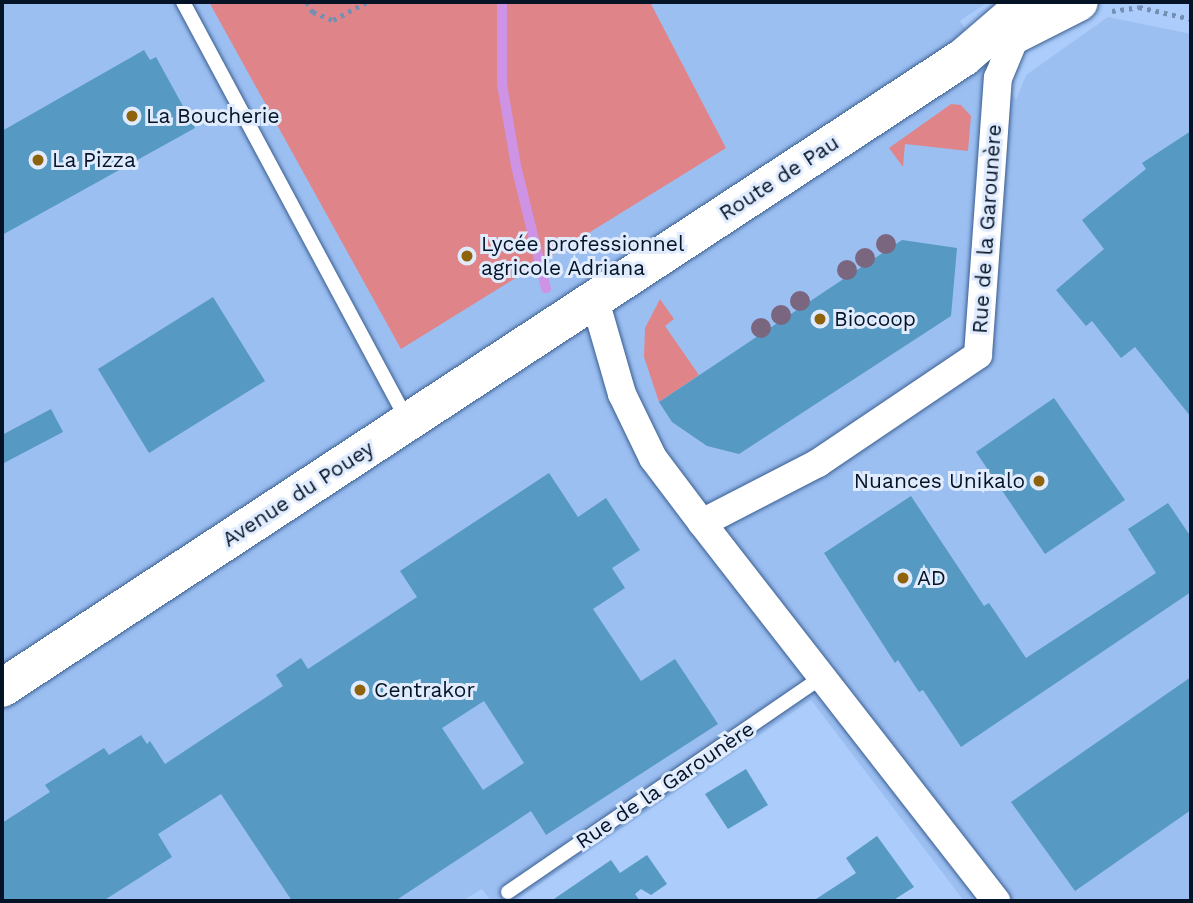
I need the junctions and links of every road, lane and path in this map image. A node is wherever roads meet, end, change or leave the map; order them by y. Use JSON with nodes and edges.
{"nodes":[{"id":1,"x":183,"y":2,"type":"edge"},
{"id":2,"x":307,"y":2,"type":"edge"},
{"id":3,"x":367,"y":2,"type":"edge"},
{"id":4,"x":1079,"y":2,"type":"edge"},
{"id":5,"x":1022,"y":19,"type":"edge"},
{"id":6,"x":594,"y":298,"type":"junction"},
{"id":7,"x":407,"y":420,"type":"junction"},
{"id":8,"x":702,"y":523,"type":"junction"},
{"id":9,"x":822,"y":677,"type":"junction"},
{"id":10,"x":2,"y":688,"type":"edge"},
{"id":11,"x":508,"y":892,"type":"dead end"},
{"id":12,"x":996,"y":901,"type":"edge"}],
"edges":[{"from":1,"to":7,"type":"lane"},
{"from":2,"to":3,"type":"path"},
{"from":4,"to":5,"type":"main road","name":"Route de Pau"},
{"from":5,"to":6,"type":"main road","name":"Route de Pau"},
{"from":5,"to":8,"type":"street","name":"Rue de la Garounère"},
{"from":6,"to":7,"type":"main road","name":"Avenue du Pouey"},
{"from":6,"to":8,"type":"street"},
{"from":7,"to":10,"type":"main road","name":"Avenue du Pouey"},
{"from":8,"to":9,"type":"street"},
{"from":9,"to":11,"type":"lane","name":"Rue de la Garounère"},
{"from":9,"to":12,"type":"street"}]}
